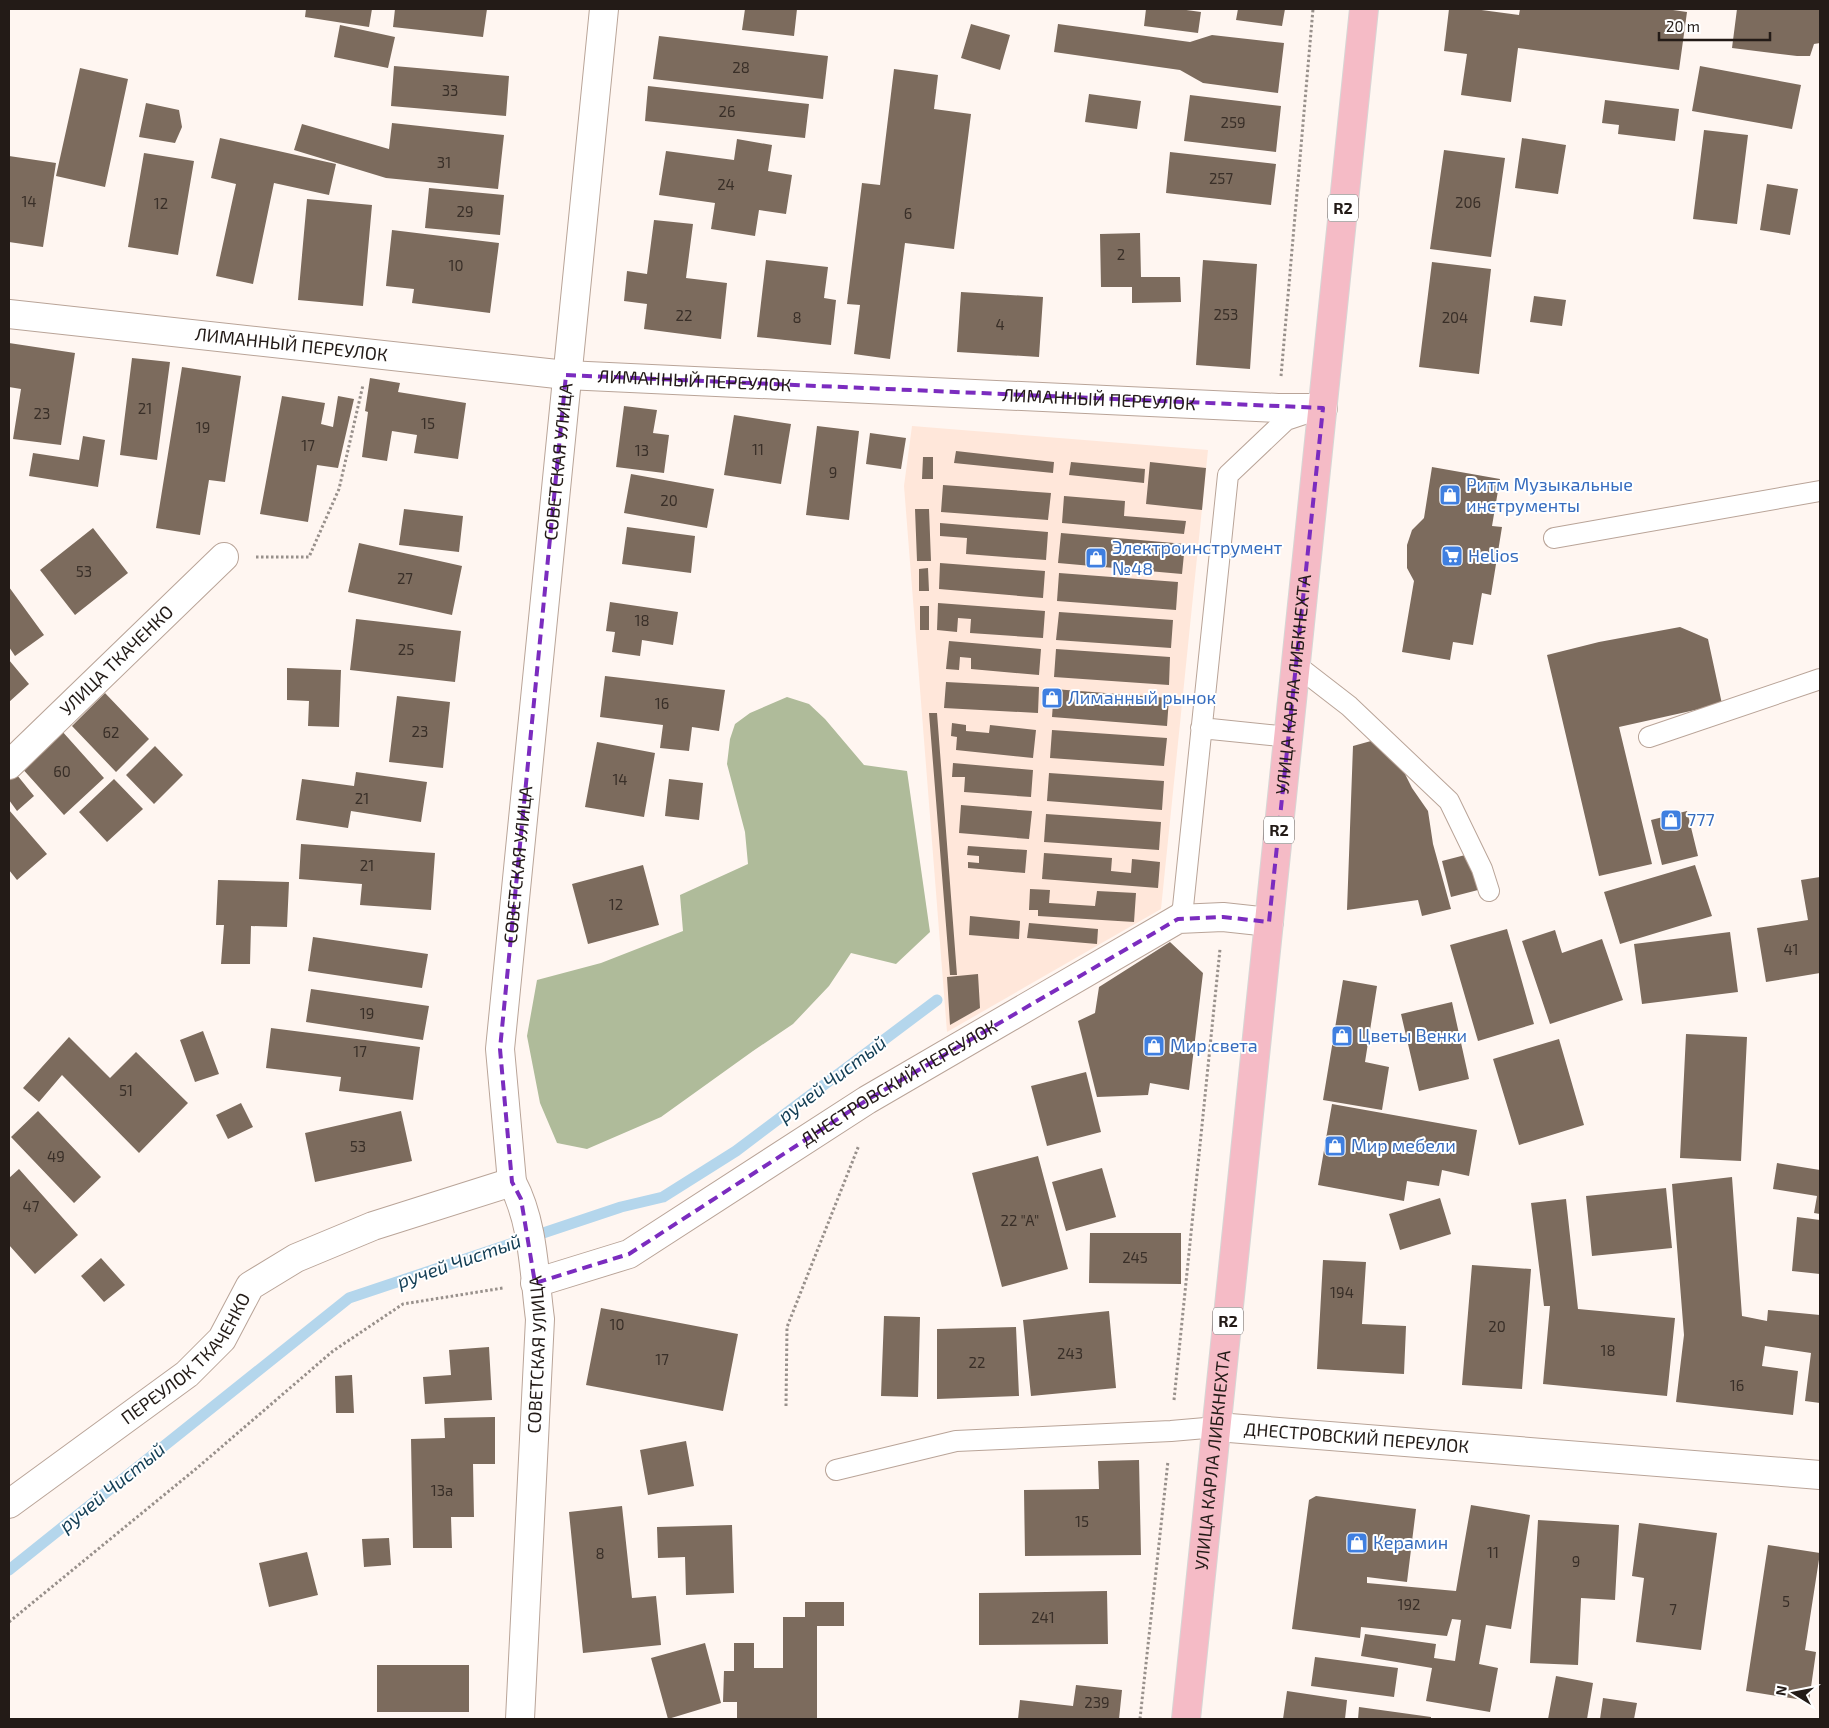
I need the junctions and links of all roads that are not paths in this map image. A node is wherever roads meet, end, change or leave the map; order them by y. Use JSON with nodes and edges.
{"nodes":[{"id":1,"x":604,"y":9,"type":"edge"},
{"id":2,"x":1364,"y":9,"type":"edge"},
{"id":3,"x":9,"y":314,"type":"edge"},
{"id":4,"x":566,"y":375,"type":"junction"},
{"id":5,"x":1323,"y":408,"type":"junction"},
{"id":6,"x":1820,"y":491,"type":"edge"},
{"id":7,"x":1554,"y":538,"type":"dead end"},
{"id":8,"x":224,"y":557,"type":"road end"},
{"id":9,"x":1296,"y":665,"type":"junction"},
{"id":10,"x":1820,"y":679,"type":"edge"},
{"id":11,"x":1201,"y":728,"type":"junction"},
{"id":12,"x":1289,"y":737,"type":"junction"},
{"id":13,"x":1649,"y":737,"type":"dead end"},
{"id":14,"x":9,"y":765,"type":"edge"},
{"id":15,"x":1489,"y":891,"type":"dead end"},
{"id":16,"x":1178,"y":919,"type":"junction"},
{"id":17,"x":1269,"y":922,"type":"junction"},
{"id":18,"x":516,"y":1191,"type":"junction"},
{"id":19,"x":535,"y":1271,"type":"junction"},
{"id":20,"x":1217,"y":1426,"type":"junction"},
{"id":21,"x":836,"y":1470,"type":"dead end"},
{"id":22,"x":1820,"y":1475,"type":"edge"},
{"id":23,"x":9,"y":1504,"type":"edge"},
{"id":24,"x":520,"y":1719,"type":"edge"},
{"id":25,"x":1186,"y":1719,"type":"edge"}],
"edges":[{"from":1,"to":4,"type":"street","name":"СОВЕТСКАЯ УЛИЦА"},
{"from":2,"to":5,"type":"main road","name":"УЛИЦА КАРЛА ЛИБКНЕХТА","number":"R2"},
{"from":3,"to":4,"type":"street","name":"ЛИМАННЫЙ ПЕРЕУЛОК"},
{"from":4,"to":5,"type":"street","name":"ЛИМАННЫЙ ПЕРЕУЛОК"},
{"from":4,"to":18,"type":"street","name":"СОВЕТСКАЯ УЛИЦА"},
{"from":5,"to":9,"type":"main road","name":"УЛИЦА КАРЛА ЛИБКНЕХТА","number":"R2"},
{"from":5,"to":11,"type":"lane"},
{"from":6,"to":7,"type":"lane"},
{"from":8,"to":14,"type":"street","name":"УЛИЦА ТКАЧЕНКО"},
{"from":9,"to":12,"type":"main road","name":"УЛИЦА КАРЛА ЛИБКНЕХТА","number":"R2"},
{"from":9,"to":15,"type":"lane"},
{"from":10,"to":13,"type":"lane"},
{"from":11,"to":12,"type":"lane"},
{"from":11,"to":16,"type":"lane"},
{"from":12,"to":17,"type":"main road","name":"УЛИЦА КАРЛА ЛИБКНЕХТА","number":"R2"},
{"from":16,"to":17,"type":"street","name":"ДНЕСТРОВСКИЙ ПЕРЕУЛОК"},
{"from":16,"to":19,"type":"street","name":"ДНЕСТРОВСКИЙ ПЕРЕУЛОК"},
{"from":17,"to":20,"type":"main road","name":"УЛИЦА КАРЛА ЛИБКНЕХТА","number":"R2"},
{"from":18,"to":19,"type":"street","name":"СОВЕТСКАЯ УЛИЦА"},
{"from":18,"to":23,"type":"street","name":"ПЕРЕУЛОК ТКАЧЕНКО"},
{"from":19,"to":24,"type":"street","name":"СОВЕТСКАЯ УЛИЦА"},
{"from":20,"to":21,"type":"lane","name":"ДНЕСТРОВСКИЙ ПЕРЕУЛОК"},
{"from":20,"to":22,"type":"street","name":"ДНЕСТРОВСКИЙ ПЕРЕУЛОК"},
{"from":20,"to":25,"type":"main road","name":"УЛИЦА КАРЛА ЛИБКНЕХТА","number":"R2"}]}
